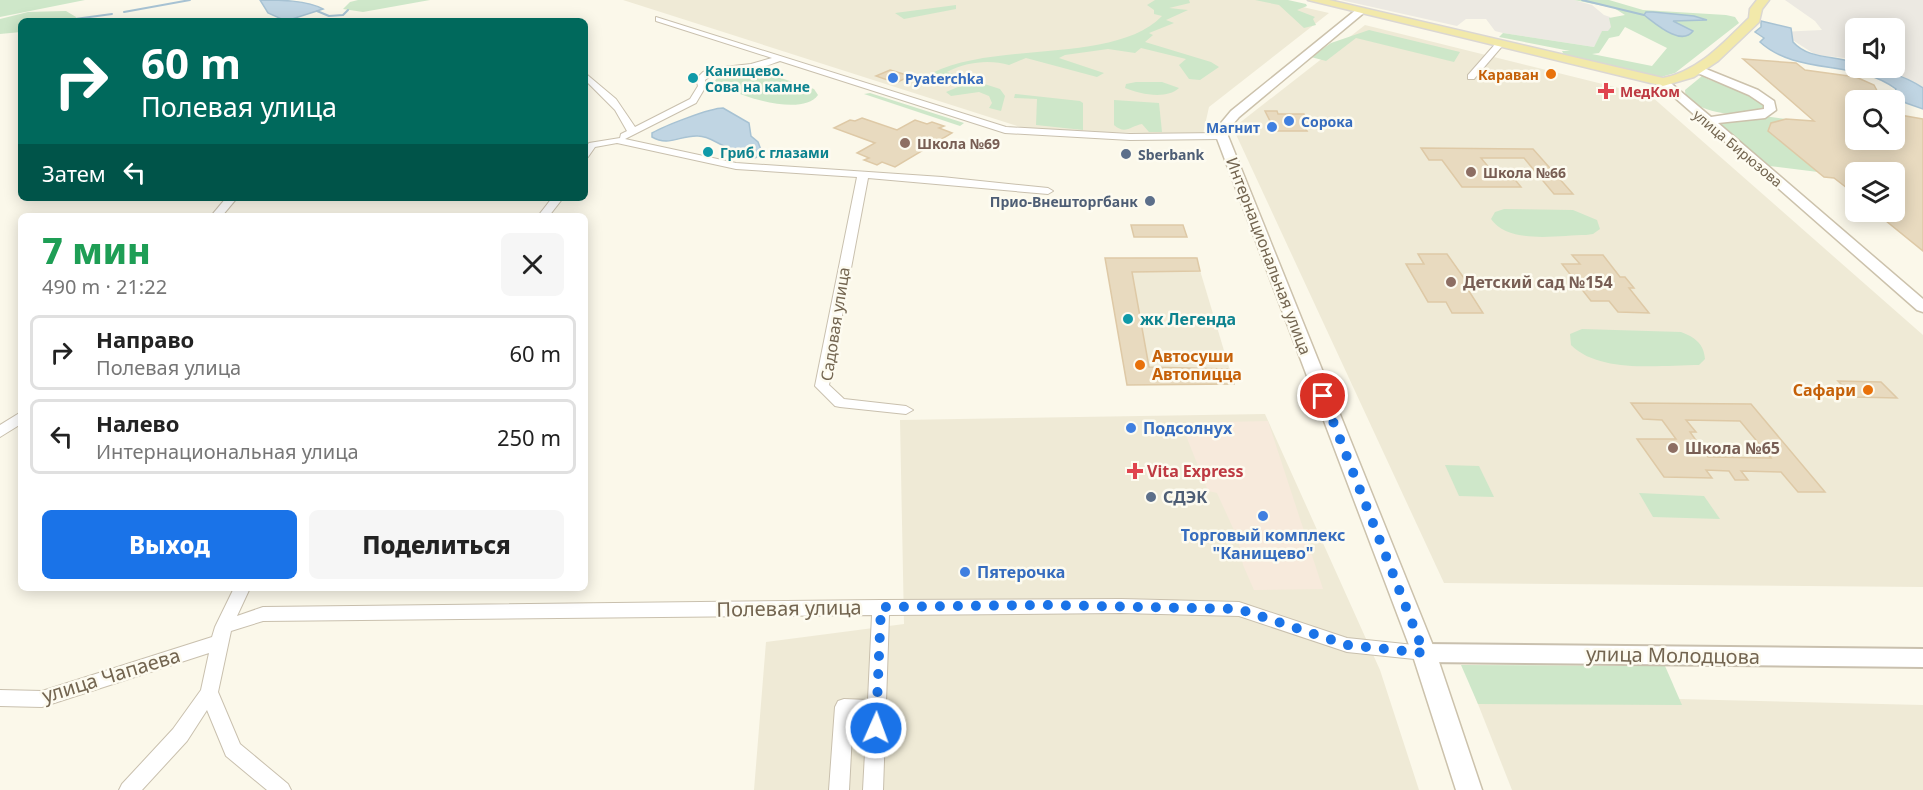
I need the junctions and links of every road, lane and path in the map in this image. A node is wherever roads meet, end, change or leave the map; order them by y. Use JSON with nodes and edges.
{"nodes":[{"id":1,"x":1314,"y":0,"type":"edge"},
{"id":2,"x":1763,"y":0,"type":"edge"},
{"id":3,"x":1361,"y":11,"type":"junction"},
{"id":4,"x":659,"y":19,"type":"dead end"},
{"id":5,"x":1500,"y":44,"type":"junction"},
{"id":6,"x":780,"y":58,"type":"junction"},
{"id":7,"x":1697,"y":69,"type":"junction"},
{"id":8,"x":588,"y":78,"type":"edge"},
{"id":9,"x":1471,"y":78,"type":"dead end"},
{"id":10,"x":1663,"y":82,"type":"junction"},
{"id":11,"x":1706,"y":121,"type":"junction"},
{"id":12,"x":632,"y":132,"type":"junction"},
{"id":13,"x":1222,"y":136,"type":"junction"},
{"id":14,"x":617,"y":140,"type":"junction"},
{"id":15,"x":588,"y":151,"type":"edge"},
{"id":16,"x":863,"y":175,"type":"junction"},
{"id":17,"x":1048,"y":191,"type":"dead end"},
{"id":18,"x":229,"y":201,"type":"edge"},
{"id":19,"x":556,"y":201,"type":"edge"},
{"id":20,"x":219,"y":213,"type":"edge"},
{"id":21,"x":546,"y":213,"type":"edge"},
{"id":22,"x":1923,"y":307,"type":"edge"},
{"id":23,"x":906,"y":410,"type":"dead end"},
{"id":24,"x":18,"y":419,"type":"edge"},
{"id":25,"x":0,"y":432,"type":"edge"},
{"id":26,"x":241,"y":591,"type":"edge"},
{"id":27,"x":881,"y":607,"type":"junction"},
{"id":28,"x":221,"y":634,"type":"junction"},
{"id":29,"x":1424,"y":653,"type":"junction"},
{"id":30,"x":1923,"y":658,"type":"edge"},
{"id":31,"x":209,"y":692,"type":"junction"},
{"id":32,"x":0,"y":698,"type":"edge"},
{"id":33,"x":877,"y":708,"type":"junction"},
{"id":34,"x":129,"y":790,"type":"edge"},
{"id":35,"x":281,"y":790,"type":"edge"},
{"id":36,"x":839,"y":790,"type":"edge"},
{"id":37,"x":873,"y":790,"type":"edge"},
{"id":38,"x":1469,"y":790,"type":"edge"}],
"edges":[{"from":1,"to":3,"type":"main road","name":"улица Бирюзова"},
{"from":2,"to":7,"type":"main road"},
{"from":3,"to":5,"type":"main road","name":"улица Бирюзова"},
{"from":3,"to":13,"type":"main road","name":"Интернациональная улица"},
{"from":4,"to":6,"type":"street"},
{"from":5,"to":9,"type":"street"},
{"from":5,"to":10,"type":"main road","name":"улица Бирюзова"},
{"from":6,"to":12,"type":"street"},
{"from":6,"to":13,"type":"street"},
{"from":7,"to":10,"type":"main road"},
{"from":7,"to":11,"type":"main road"},
{"from":8,"to":12,"type":"street"},
{"from":10,"to":11,"type":"main road","name":"улица Бирюзова"},
{"from":11,"to":22,"type":"main road","name":"улица Бирюзова"},
{"from":12,"to":14,"type":"street"},
{"from":13,"to":29,"type":"main road","name":"Интернациональная улица"},
{"from":14,"to":15,"type":"street"},
{"from":14,"to":16,"type":"street"},
{"from":16,"to":17,"type":"street"},
{"from":16,"to":23,"type":"street","name":"Садовая улица"},
{"from":18,"to":20,"type":"street"},
{"from":19,"to":21,"type":"street"},
{"from":24,"to":25,"type":"street"},
{"from":26,"to":28,"type":"street"},
{"from":27,"to":28,"type":"street","name":"Полевая улица"},
{"from":27,"to":29,"type":"street","name":"Полевая улица"},
{"from":27,"to":33,"type":"street"},
{"from":28,"to":31,"type":"street"},
{"from":28,"to":32,"type":"street","name":"улица Чапаева"},
{"from":29,"to":30,"type":"street","name":"улица Молодцова"},
{"from":29,"to":38,"type":"main road","name":"Интернациональная улица"},
{"from":31,"to":34,"type":"street"},
{"from":31,"to":35,"type":"street"},
{"from":33,"to":36,"type":"street"},
{"from":33,"to":37,"type":"street"}]}
